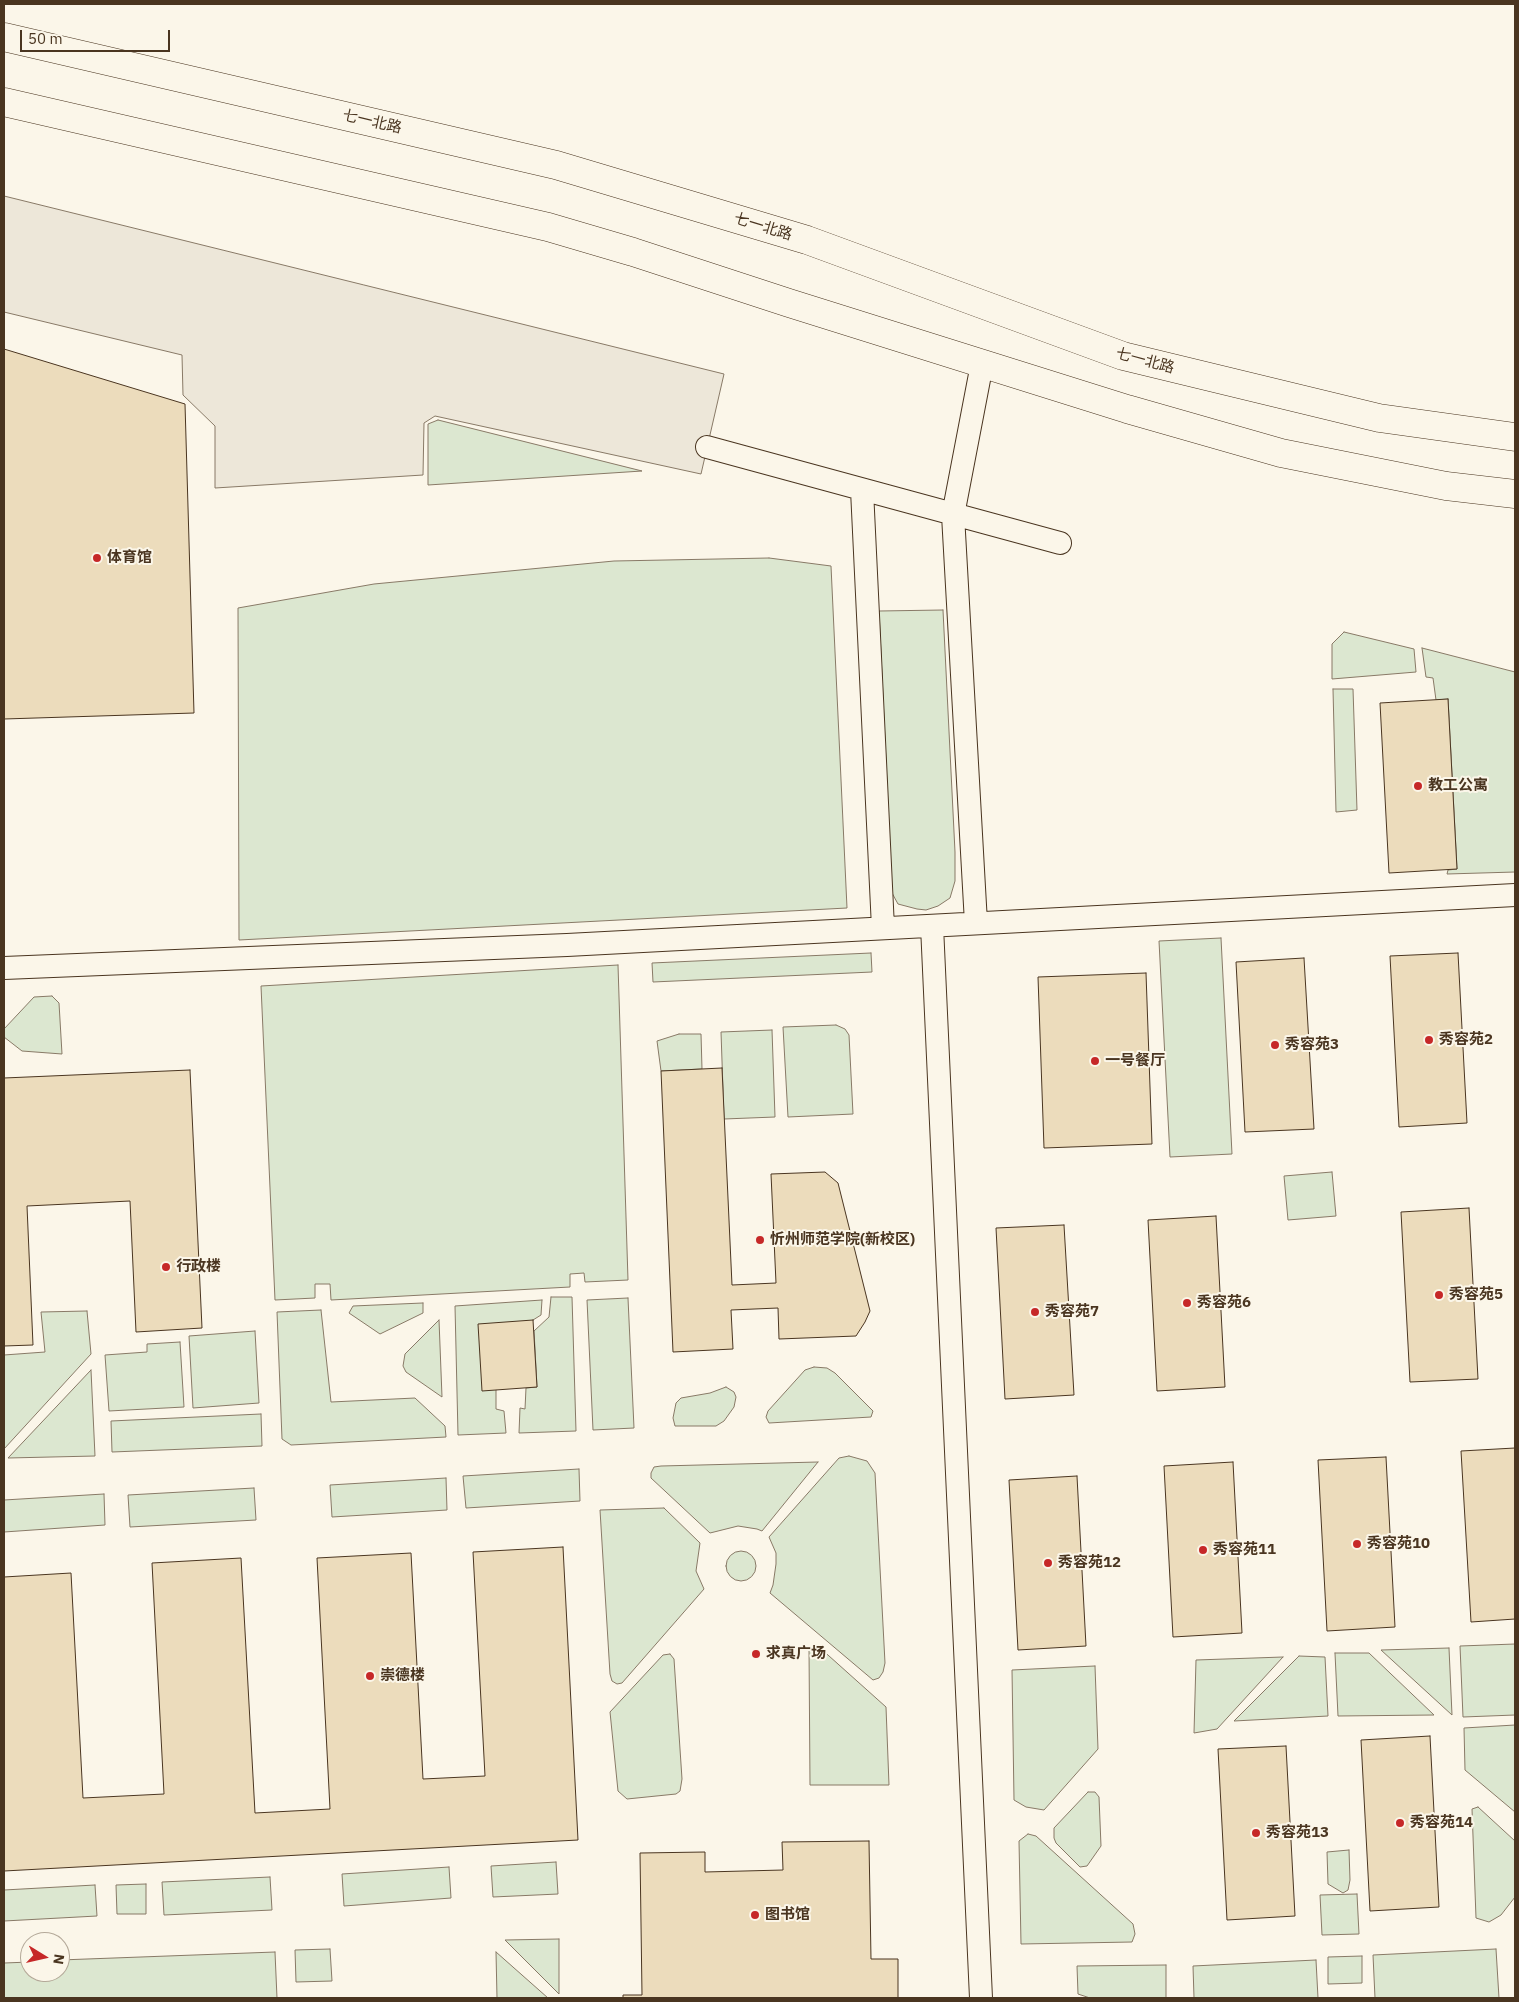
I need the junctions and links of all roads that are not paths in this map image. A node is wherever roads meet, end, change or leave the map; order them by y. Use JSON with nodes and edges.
{"nodes":[{"id":1,"x":4,"y":36,"type":"edge"},
{"id":2,"x":4,"y":102,"type":"edge"},
{"id":3,"x":982,"y":364,"type":"junction"},
{"id":4,"x":1515,"y":437,"type":"edge"},
{"id":5,"x":707,"y":447,"type":"dead end"},
{"id":6,"x":862,"y":490,"type":"junction"},
{"id":7,"x":1515,"y":494,"type":"edge"},
{"id":8,"x":952,"y":515,"type":"junction"},
{"id":9,"x":1060,"y":544,"type":"dead end"},
{"id":10,"x":1515,"y":895,"type":"edge"},
{"id":11,"x":976,"y":923,"type":"junction"},
{"id":12,"x":932,"y":926,"type":"junction"},
{"id":13,"x":883,"y":928,"type":"junction"},
{"id":14,"x":4,"y":968,"type":"edge"},
{"id":15,"x":981,"y":1998,"type":"edge"}],
"edges":[{"from":1,"to":4,"type":"main road","name":"七一北路"},
{"from":2,"to":3,"type":"main road"},
{"from":3,"to":7,"type":"main road"},
{"from":3,"to":8,"type":"street"},
{"from":5,"to":6,"type":"street"},
{"from":6,"to":8,"type":"street"},
{"from":6,"to":13,"type":"street"},
{"from":8,"to":9,"type":"street"},
{"from":8,"to":11,"type":"street"},
{"from":10,"to":11,"type":"street"},
{"from":11,"to":12,"type":"street"},
{"from":12,"to":13,"type":"street"},
{"from":12,"to":15,"type":"street"},
{"from":13,"to":14,"type":"street"}]}
